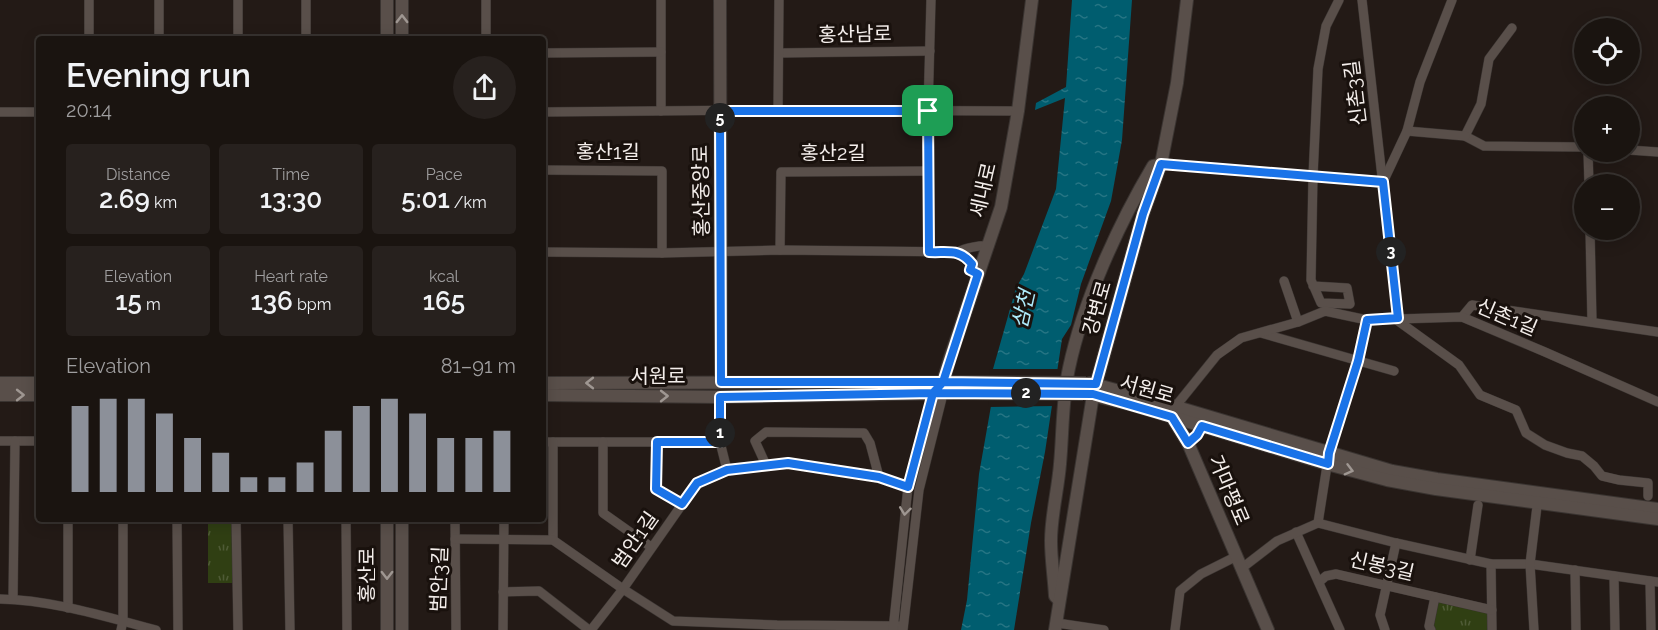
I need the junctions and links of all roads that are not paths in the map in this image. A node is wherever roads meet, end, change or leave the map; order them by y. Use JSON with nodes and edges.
{"nodes":[{"id":1,"x":89,"y":0,"type":"edge"},
{"id":2,"x":159,"y":0,"type":"edge"},
{"id":3,"x":238,"y":0,"type":"edge"},
{"id":4,"x":306,"y":0,"type":"edge"},
{"id":5,"x":387,"y":0,"type":"edge"},
{"id":6,"x":402,"y":0,"type":"edge"},
{"id":7,"x":486,"y":0,"type":"edge"},
{"id":8,"x":720,"y":0,"type":"edge"},
{"id":9,"x":779,"y":0,"type":"edge"},
{"id":10,"x":931,"y":0,"type":"edge"},
{"id":11,"x":1032,"y":0,"type":"edge"},
{"id":12,"x":1187,"y":0,"type":"edge"},
{"id":13,"x":1339,"y":0,"type":"edge"},
{"id":14,"x":1362,"y":0,"type":"edge"},
{"id":15,"x":1449,"y":1,"type":"edge"},
{"id":16,"x":661,"y":4,"type":"edge"},
{"id":17,"x":1512,"y":28,"type":"dead end"},
{"id":18,"x":89,"y":36,"type":"edge"},
{"id":19,"x":159,"y":36,"type":"edge"},
{"id":20,"x":238,"y":36,"type":"edge"},
{"id":21,"x":306,"y":36,"type":"edge"},
{"id":22,"x":387,"y":36,"type":"edge"},
{"id":23,"x":402,"y":36,"type":"edge"},
{"id":24,"x":486,"y":36,"type":"edge"},
{"id":25,"x":930,"y":51,"type":"junction"},
{"id":26,"x":661,"y":52,"type":"junction"},
{"id":27,"x":546,"y":53,"type":"edge"},
{"id":28,"x":780,"y":53,"type":"junction"},
{"id":29,"x":661,"y":111,"type":"junction"},
{"id":30,"x":720,"y":111,"type":"junction"},
{"id":31,"x":778,"y":111,"type":"junction"},
{"id":32,"x":928,"y":111,"type":"junction"},
{"id":33,"x":1018,"y":111,"type":"junction"},
{"id":34,"x":0,"y":112,"type":"edge"},
{"id":35,"x":36,"y":112,"type":"edge"},
{"id":36,"x":546,"y":112,"type":"edge"},
{"id":37,"x":1407,"y":131,"type":"junction"},
{"id":38,"x":1465,"y":136,"type":"junction"},
{"id":39,"x":1574,"y":147,"type":"edge"},
{"id":40,"x":1640,"y":151,"type":"edge"},
{"id":41,"x":1658,"y":152,"type":"edge"},
{"id":42,"x":1161,"y":164,"type":"junction"},
{"id":43,"x":546,"y":170,"type":"edge"},
{"id":44,"x":929,"y":171,"type":"junction"},
{"id":45,"x":1313,"y":176,"type":"junction"},
{"id":46,"x":1383,"y":182,"type":"junction"},
{"id":47,"x":1590,"y":240,"type":"edge"},
{"id":48,"x":988,"y":246,"type":"junction"},
{"id":49,"x":780,"y":250,"type":"junction"},
{"id":50,"x":546,"y":252,"type":"edge"},
{"id":51,"x":721,"y":252,"type":"junction"},
{"id":52,"x":929,"y":252,"type":"junction"},
{"id":53,"x":958,"y":252,"type":"junction"},
{"id":54,"x":662,"y":253,"type":"junction"},
{"id":55,"x":978,"y":274,"type":"junction"},
{"id":56,"x":1284,"y":281,"type":"dead end"},
{"id":57,"x":1313,"y":286,"type":"junction"},
{"id":58,"x":1350,"y":304,"type":"junction"},
{"id":59,"x":1354,"y":317,"type":"junction"},
{"id":60,"x":1462,"y":317,"type":"junction"},
{"id":61,"x":1396,"y":318,"type":"junction"},
{"id":62,"x":1367,"y":320,"type":"junction"},
{"id":63,"x":1298,"y":322,"type":"junction"},
{"id":64,"x":1592,"y":322,"type":"junction"},
{"id":65,"x":1658,"y":332,"type":"edge"},
{"id":66,"x":1261,"y":333,"type":"junction"},
{"id":67,"x":1358,"y":361,"type":"junction"},
{"id":68,"x":1394,"y":371,"type":"dead end"},
{"id":69,"x":721,"y":382,"type":"junction"},
{"id":70,"x":36,"y":383,"type":"edge"},
{"id":71,"x":546,"y":383,"type":"edge"},
{"id":72,"x":0,"y":385,"type":"edge"},
{"id":73,"x":946,"y":389,"type":"junction"},
{"id":74,"x":1089,"y":389,"type":"junction"},
{"id":75,"x":36,"y":394,"type":"edge"},
{"id":76,"x":546,"y":395,"type":"edge"},
{"id":77,"x":720,"y":397,"type":"junction"},
{"id":78,"x":1658,"y":402,"type":"edge"},
{"id":79,"x":1173,"y":412,"type":"junction"},
{"id":80,"x":1202,"y":426,"type":"junction"},
{"id":81,"x":0,"y":441,"type":"edge"},
{"id":82,"x":15,"y":441,"type":"junction"},
{"id":83,"x":36,"y":441,"type":"edge"},
{"id":84,"x":548,"y":442,"type":"edge"},
{"id":85,"x":603,"y":442,"type":"junction"},
{"id":86,"x":657,"y":442,"type":"junction"},
{"id":87,"x":720,"y":442,"type":"junction"},
{"id":88,"x":1188,"y":443,"type":"junction"},
{"id":89,"x":1328,"y":458,"type":"junction"},
{"id":90,"x":766,"y":465,"type":"junction"},
{"id":91,"x":727,"y":470,"type":"junction"},
{"id":92,"x":879,"y":477,"type":"junction"},
{"id":93,"x":908,"y":487,"type":"junction"},
{"id":94,"x":1648,"y":496,"type":"dead end"},
{"id":95,"x":1538,"y":498,"type":"junction"},
{"id":96,"x":682,"y":504,"type":"junction"},
{"id":97,"x":1478,"y":505,"type":"dead end"},
{"id":98,"x":1658,"y":509,"type":"edge"},
{"id":99,"x":1658,"y":519,"type":"edge"},
{"id":100,"x":68,"y":522,"type":"edge"},
{"id":101,"x":123,"y":522,"type":"edge"},
{"id":102,"x":177,"y":522,"type":"edge"},
{"id":103,"x":236,"y":522,"type":"edge"},
{"id":104,"x":288,"y":522,"type":"edge"},
{"id":105,"x":346,"y":522,"type":"edge"},
{"id":106,"x":387,"y":522,"type":"edge"},
{"id":107,"x":402,"y":522,"type":"edge"},
{"id":108,"x":455,"y":522,"type":"edge"},
{"id":109,"x":504,"y":522,"type":"edge"},
{"id":110,"x":1318,"y":523,"type":"junction"},
{"id":111,"x":1296,"y":532,"type":"junction"},
{"id":112,"x":455,"y":539,"type":"junction"},
{"id":113,"x":504,"y":539,"type":"junction"},
{"id":114,"x":553,"y":540,"type":"junction"},
{"id":115,"x":1396,"y":543,"type":"junction"},
{"id":116,"x":651,"y":547,"type":"junction"},
{"id":117,"x":1470,"y":560,"type":"junction"},
{"id":118,"x":1239,"y":562,"type":"junction"},
{"id":119,"x":1491,"y":564,"type":"junction"},
{"id":120,"x":1530,"y":564,"type":"junction"},
{"id":121,"x":1575,"y":570,"type":"junction"},
{"id":122,"x":1614,"y":576,"type":"junction"},
{"id":123,"x":1319,"y":582,"type":"junction"},
{"id":124,"x":1654,"y":582,"type":"edge"},
{"id":125,"x":1385,"y":586,"type":"junction"},
{"id":126,"x":623,"y":589,"type":"junction"},
{"id":127,"x":503,"y":591,"type":"junction"},
{"id":128,"x":1435,"y":597,"type":"junction"},
{"id":129,"x":0,"y":599,"type":"edge"},
{"id":130,"x":13,"y":599,"type":"junction"},
{"id":131,"x":1060,"y":602,"type":"junction"},
{"id":132,"x":68,"y":608,"type":"junction"},
{"id":133,"x":1492,"y":610,"type":"junction"},
{"id":134,"x":122,"y":626,"type":"edge"},
{"id":135,"x":1056,"y":626,"type":"edge"},
{"id":136,"x":898,"y":628,"type":"edge"},
{"id":137,"x":156,"y":630,"type":"edge"},
{"id":138,"x":178,"y":630,"type":"edge"},
{"id":139,"x":238,"y":630,"type":"edge"},
{"id":140,"x":290,"y":630,"type":"edge"},
{"id":141,"x":347,"y":630,"type":"edge"},
{"id":142,"x":387,"y":630,"type":"edge"},
{"id":143,"x":402,"y":630,"type":"edge"},
{"id":144,"x":456,"y":630,"type":"edge"},
{"id":145,"x":503,"y":630,"type":"edge"},
{"id":146,"x":590,"y":630,"type":"edge"},
{"id":147,"x":1104,"y":630,"type":"edge"},
{"id":148,"x":1175,"y":630,"type":"edge"},
{"id":149,"x":1268,"y":630,"type":"edge"},
{"id":150,"x":1340,"y":630,"type":"edge"},
{"id":151,"x":1385,"y":630,"type":"edge"},
{"id":152,"x":1431,"y":630,"type":"edge"},
{"id":153,"x":1492,"y":630,"type":"edge"},
{"id":154,"x":1534,"y":630,"type":"edge"},
{"id":155,"x":1576,"y":630,"type":"edge"},
{"id":156,"x":1615,"y":630,"type":"edge"},
{"id":157,"x":1651,"y":630,"type":"edge"}],
"edges":[{"from":1,"to":18,"type":"street"},
{"from":2,"to":19,"type":"street"},
{"from":3,"to":20,"type":"street"},
{"from":4,"to":21,"type":"street"},
{"from":5,"to":22,"type":"street"},
{"from":23,"to":6,"type":"street","one_way":true},
{"from":7,"to":24,"type":"street"},
{"from":8,"to":30,"type":"street","name":"홍산중앙로"},
{"from":9,"to":28,"type":"street"},
{"from":10,"to":25,"type":"street"},
{"from":11,"to":33,"type":"street","name":"세내로"},
{"from":12,"to":42,"type":"street","name":"강변로"},
{"from":13,"to":45,"type":"street","name":"신촌3길"},
{"from":14,"to":46,"type":"street","name":"신촌3길"},
{"from":15,"to":37,"type":"street"},
{"from":16,"to":26,"type":"street"},
{"from":17,"to":38,"type":"street"},
{"from":25,"to":28,"type":"street","name":"홍산남로"},
{"from":25,"to":32,"type":"street"},
{"from":26,"to":27,"type":"street"},
{"from":26,"to":29,"type":"street"},
{"from":28,"to":31,"type":"street"},
{"from":29,"to":30,"type":"street"},
{"from":29,"to":36,"type":"street"},
{"from":30,"to":31,"type":"street"},
{"from":30,"to":51,"type":"street","name":"홍산중앙로"},
{"from":31,"to":32,"type":"street"},
{"from":32,"to":33,"type":"street"},
{"from":32,"to":44,"type":"street"},
{"from":33,"to":48,"type":"street","name":"세내로"},
{"from":34,"to":35,"type":"street"},
{"from":37,"to":38,"type":"street"},
{"from":37,"to":46,"type":"street"},
{"from":38,"to":39,"type":"street"},
{"from":40,"to":41,"type":"street"},
{"from":42,"to":45,"type":"street"},
{"from":42,"to":74,"type":"street","name":"강변로"},
{"from":42,"to":131,"type":"street"},
{"from":43,"to":54,"type":"street","name":"홍산1길"},
{"from":44,"to":49,"type":"street","name":"홍산2길"},
{"from":44,"to":52,"type":"street"},
{"from":45,"to":46,"type":"street"},
{"from":45,"to":57,"type":"street","name":"신촌3길"},
{"from":46,"to":61,"type":"street","name":"신촌3길"},
{"from":47,"to":64,"type":"street"},
{"from":48,"to":53,"type":"street"},
{"from":48,"to":55,"type":"street","name":"세내로"},
{"from":49,"to":51,"type":"street"},
{"from":49,"to":52,"type":"street"},
{"from":50,"to":54,"type":"street"},
{"from":51,"to":54,"type":"street"},
{"from":51,"to":69,"type":"street","name":"홍산중앙로"},
{"from":52,"to":53,"type":"street"},
{"from":53,"to":55,"type":"street"},
{"from":55,"to":73,"type":"street","name":"세내로"},
{"from":56,"to":63,"type":"street"},
{"from":57,"to":58,"type":"street"},
{"from":57,"to":58,"type":"street"},
{"from":58,"to":59,"type":"street"},
{"from":59,"to":62,"type":"street","name":"신촌1길"},
{"from":59,"to":63,"type":"street","name":"신촌1길"},
{"from":60,"to":61,"type":"street","name":"신촌1길"},
{"from":60,"to":64,"type":"street"},
{"from":60,"to":78,"type":"street","name":"신촌1길"},
{"from":61,"to":62,"type":"street","name":"신촌1길"},
{"from":61,"to":94,"type":"street"},
{"from":62,"to":67,"type":"street"},
{"from":63,"to":66,"type":"street","name":"신촌1길"},
{"from":64,"to":65,"type":"street"},
{"from":66,"to":67,"type":"street"},
{"from":66,"to":79,"type":"street","name":"신촌1길"},
{"from":67,"to":68,"type":"street"},
{"from":67,"to":89,"type":"street"},
{"from":69,"to":71,"type":"street","name":"서원로","one_way":true},
{"from":69,"to":73,"type":"street","name":"서원로"},
{"from":70,"to":72,"type":"street"},
{"from":72,"to":75,"type":"street","one_way":true},
{"from":73,"to":74,"type":"street","name":"서원로","bridge":true},
{"from":73,"to":77,"type":"street","name":"서원로"},
{"from":73,"to":93,"type":"street","name":"세내로"},
{"from":73,"to":136,"type":"street","name":"세내로"},
{"from":74,"to":79,"type":"street","name":"서원로"},
{"from":74,"to":131,"type":"street","name":"강변로"},
{"from":76,"to":77,"type":"street","name":"서원로","one_way":true},
{"from":77,"to":87,"type":"street"},
{"from":79,"to":80,"type":"street","name":"서원로"},
{"from":79,"to":88,"type":"street","name":"거마평로"},
{"from":79,"to":89,"type":"street","name":"서원로"},
{"from":80,"to":88,"type":"street"},
{"from":80,"to":89,"type":"street","name":"서원로"},
{"from":81,"to":82,"type":"street"},
{"from":82,"to":83,"type":"street"},
{"from":82,"to":130,"type":"street"},
{"from":84,"to":85,"type":"street"},
{"from":84,"to":114,"type":"street"},
{"from":85,"to":86,"type":"street"},
{"from":85,"to":116,"type":"street"},
{"from":86,"to":87,"type":"street"},
{"from":86,"to":96,"type":"street"},
{"from":87,"to":91,"type":"street"},
{"from":88,"to":118,"type":"street","name":"거마평로"},
{"from":89,"to":95,"type":"street","name":"서원로"},
{"from":89,"to":110,"type":"street"},
{"from":90,"to":91,"type":"street","name":"범안1길"},
{"from":90,"to":92,"type":"street","name":"범안1길"},
{"from":90,"to":92,"type":"street"},
{"from":91,"to":96,"type":"street","name":"범안1길"},
{"from":92,"to":93,"type":"street","name":"범안1길"},
{"from":93,"to":136,"type":"street","name":"세내로","one_way":true},
{"from":95,"to":98,"type":"street","name":"서원로"},
{"from":95,"to":99,"type":"street","name":"서원로"},
{"from":95,"to":120,"type":"street"},
{"from":96,"to":116,"type":"street","name":"범안1길"},
{"from":97,"to":117,"type":"street"},
{"from":100,"to":132,"type":"street"},
{"from":101,"to":134,"type":"street"},
{"from":102,"to":138,"type":"street"},
{"from":103,"to":139,"type":"street"},
{"from":104,"to":140,"type":"street"},
{"from":105,"to":141,"type":"street"},
{"from":106,"to":142,"type":"street","name":"홍산로","one_way":true},
{"from":107,"to":143,"type":"street","name":"홍산로"},
{"from":108,"to":112,"type":"street"},
{"from":109,"to":113,"type":"street"},
{"from":110,"to":111,"type":"street"},
{"from":110,"to":115,"type":"street","name":"신봉3길"},
{"from":111,"to":118,"type":"street"},
{"from":111,"to":123,"type":"street"},
{"from":112,"to":113,"type":"street","name":"범안3길"},
{"from":112,"to":144,"type":"street","name":"범안3길"},
{"from":113,"to":114,"type":"street","name":"범안3길"},
{"from":113,"to":127,"type":"street"},
{"from":114,"to":126,"type":"street"},
{"from":115,"to":117,"type":"street","name":"신봉3길"},
{"from":115,"to":125,"type":"street"},
{"from":116,"to":126,"type":"street","name":"범안1길"},
{"from":117,"to":119,"type":"street","name":"신봉3길"},
{"from":118,"to":148,"type":"street","name":"거마평로"},
{"from":118,"to":149,"type":"street","name":"거마평로"},
{"from":119,"to":120,"type":"street","name":"신봉3길"},
{"from":119,"to":133,"type":"street"},
{"from":120,"to":121,"type":"street","name":"신봉3길"},
{"from":120,"to":154,"type":"street"},
{"from":121,"to":122,"type":"street","name":"신봉3길"},
{"from":121,"to":155,"type":"street"},
{"from":122,"to":124,"type":"street","name":"신봉3길"},
{"from":122,"to":156,"type":"street"},
{"from":123,"to":125,"type":"street","name":"신봉3길"},
{"from":123,"to":150,"type":"street"},
{"from":124,"to":157,"type":"street","name":"신봉3길"},
{"from":125,"to":128,"type":"street","name":"신봉3길"},
{"from":125,"to":151,"type":"street"},
{"from":126,"to":136,"type":"street","name":"범안1길"},
{"from":126,"to":146,"type":"street","name":"범안1길"},
{"from":127,"to":145,"type":"street"},
{"from":127,"to":146,"type":"street","name":"범안1길"},
{"from":128,"to":133,"type":"street","name":"신봉3길"},
{"from":128,"to":152,"type":"street"},
{"from":129,"to":130,"type":"street"},
{"from":130,"to":132,"type":"street"},
{"from":131,"to":135,"type":"street","name":"강변로"},
{"from":132,"to":134,"type":"street"},
{"from":133,"to":153,"type":"street"},
{"from":134,"to":137,"type":"street"},
{"from":135,"to":147,"type":"street"}]}
